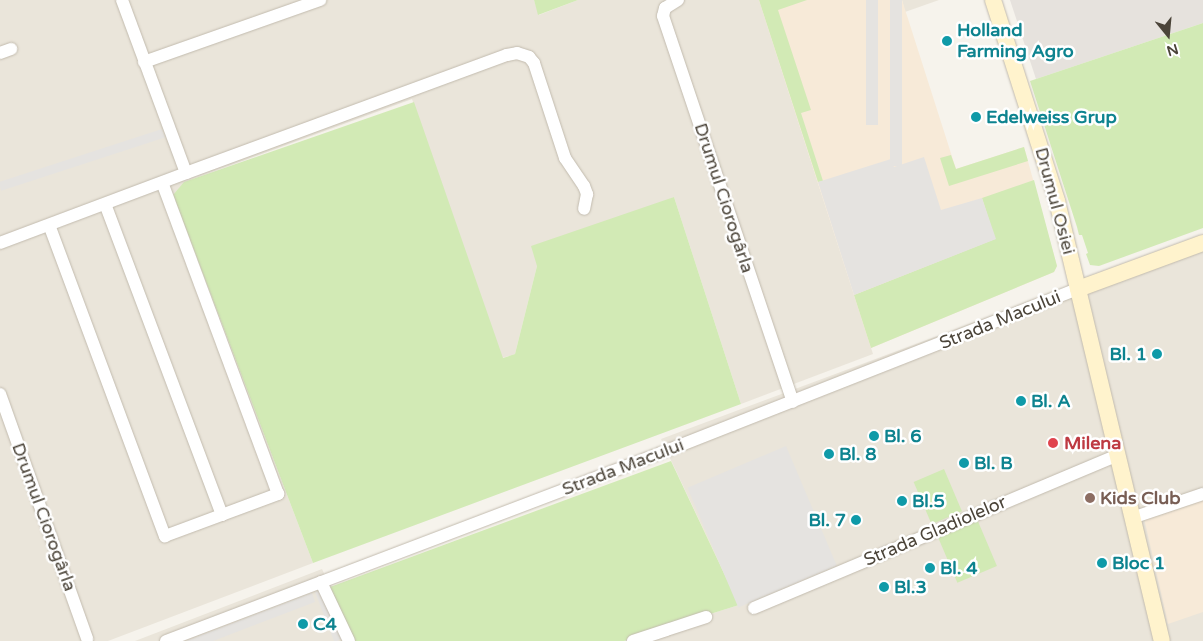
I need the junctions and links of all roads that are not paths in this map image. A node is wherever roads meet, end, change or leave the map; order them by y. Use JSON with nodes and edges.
{"nodes":[{"id":1,"x":122,"y":0,"type":"edge"},
{"id":2,"x":320,"y":0,"type":"edge"},
{"id":3,"x":678,"y":0,"type":"edge"},
{"id":4,"x":993,"y":0,"type":"edge"},
{"id":5,"x":144,"y":62,"type":"junction"},
{"id":6,"x":186,"y":173,"type":"junction"},
{"id":7,"x":164,"y":188,"type":"junction"},
{"id":8,"x":107,"y":209,"type":"junction"},
{"id":9,"x":584,"y":209,"type":"dead end"},
{"id":10,"x":51,"y":230,"type":"junction"},
{"id":11,"x":1203,"y":242,"type":"edge"},
{"id":12,"x":0,"y":243,"type":"edge"},
{"id":13,"x":0,"y":250,"type":"edge"},
{"id":14,"x":1073,"y":266,"type":"junction"},
{"id":15,"x":1078,"y":289,"type":"junction"},
{"id":16,"x":1055,"y":298,"type":"junction"},
{"id":17,"x":0,"y":394,"type":"edge"},
{"id":18,"x":793,"y":402,"type":"junction"},
{"id":19,"x":1118,"y":455,"type":"junction"},
{"id":20,"x":1203,"y":494,"type":"edge"},
{"id":21,"x":222,"y":515,"type":"junction"},
{"id":22,"x":1132,"y":518,"type":"junction"},
{"id":23,"x":321,"y":582,"type":"junction"},
{"id":24,"x":754,"y":608,"type":"dead end"},
{"id":25,"x":706,"y":617,"type":"dead end"},
{"id":26,"x":87,"y":639,"type":"dead end"},
{"id":27,"x":166,"y":641,"type":"edge"},
{"id":28,"x":348,"y":641,"type":"edge"},
{"id":29,"x":633,"y":641,"type":"edge"},
{"id":30,"x":1162,"y":641,"type":"edge"}],
"edges":[{"from":1,"to":5,"type":"street"},
{"from":2,"to":5,"type":"street"},
{"from":3,"to":18,"type":"street","name":"Drumul Ciorogârla"},
{"from":4,"to":14,"type":"street","name":"Drumul Osiei"},
{"from":5,"to":6,"type":"street"},
{"from":6,"to":7,"type":"street"},
{"from":6,"to":9,"type":"street"},
{"from":6,"to":12,"type":"street"},
{"from":7,"to":8,"type":"street"},
{"from":7,"to":21,"type":"street"},
{"from":8,"to":10,"type":"street"},
{"from":8,"to":21,"type":"street"},
{"from":10,"to":13,"type":"street"},
{"from":10,"to":21,"type":"street"},
{"from":11,"to":15,"type":"street"},
{"from":14,"to":15,"type":"street","name":"Drumul Osiei"},
{"from":14,"to":16,"type":"street"},
{"from":15,"to":16,"type":"street","name":"Strada Macului"},
{"from":15,"to":19,"type":"street","name":"Drumul Osiei"},
{"from":16,"to":18,"type":"street","name":"Strada Macului"},
{"from":17,"to":26,"type":"street","name":"Drumul Ciorogârla"},
{"from":18,"to":23,"type":"street","name":"Strada Macului"},
{"from":19,"to":22,"type":"street","name":"Drumul Osiei"},
{"from":19,"to":24,"type":"street","name":"Strada Gladiolelor"},
{"from":20,"to":22,"type":"street"},
{"from":22,"to":30,"type":"street","name":"Drumul Osiei"},
{"from":23,"to":27,"type":"street","name":"Strada Macului"},
{"from":23,"to":28,"type":"street"},
{"from":25,"to":29,"type":"street"}]}
